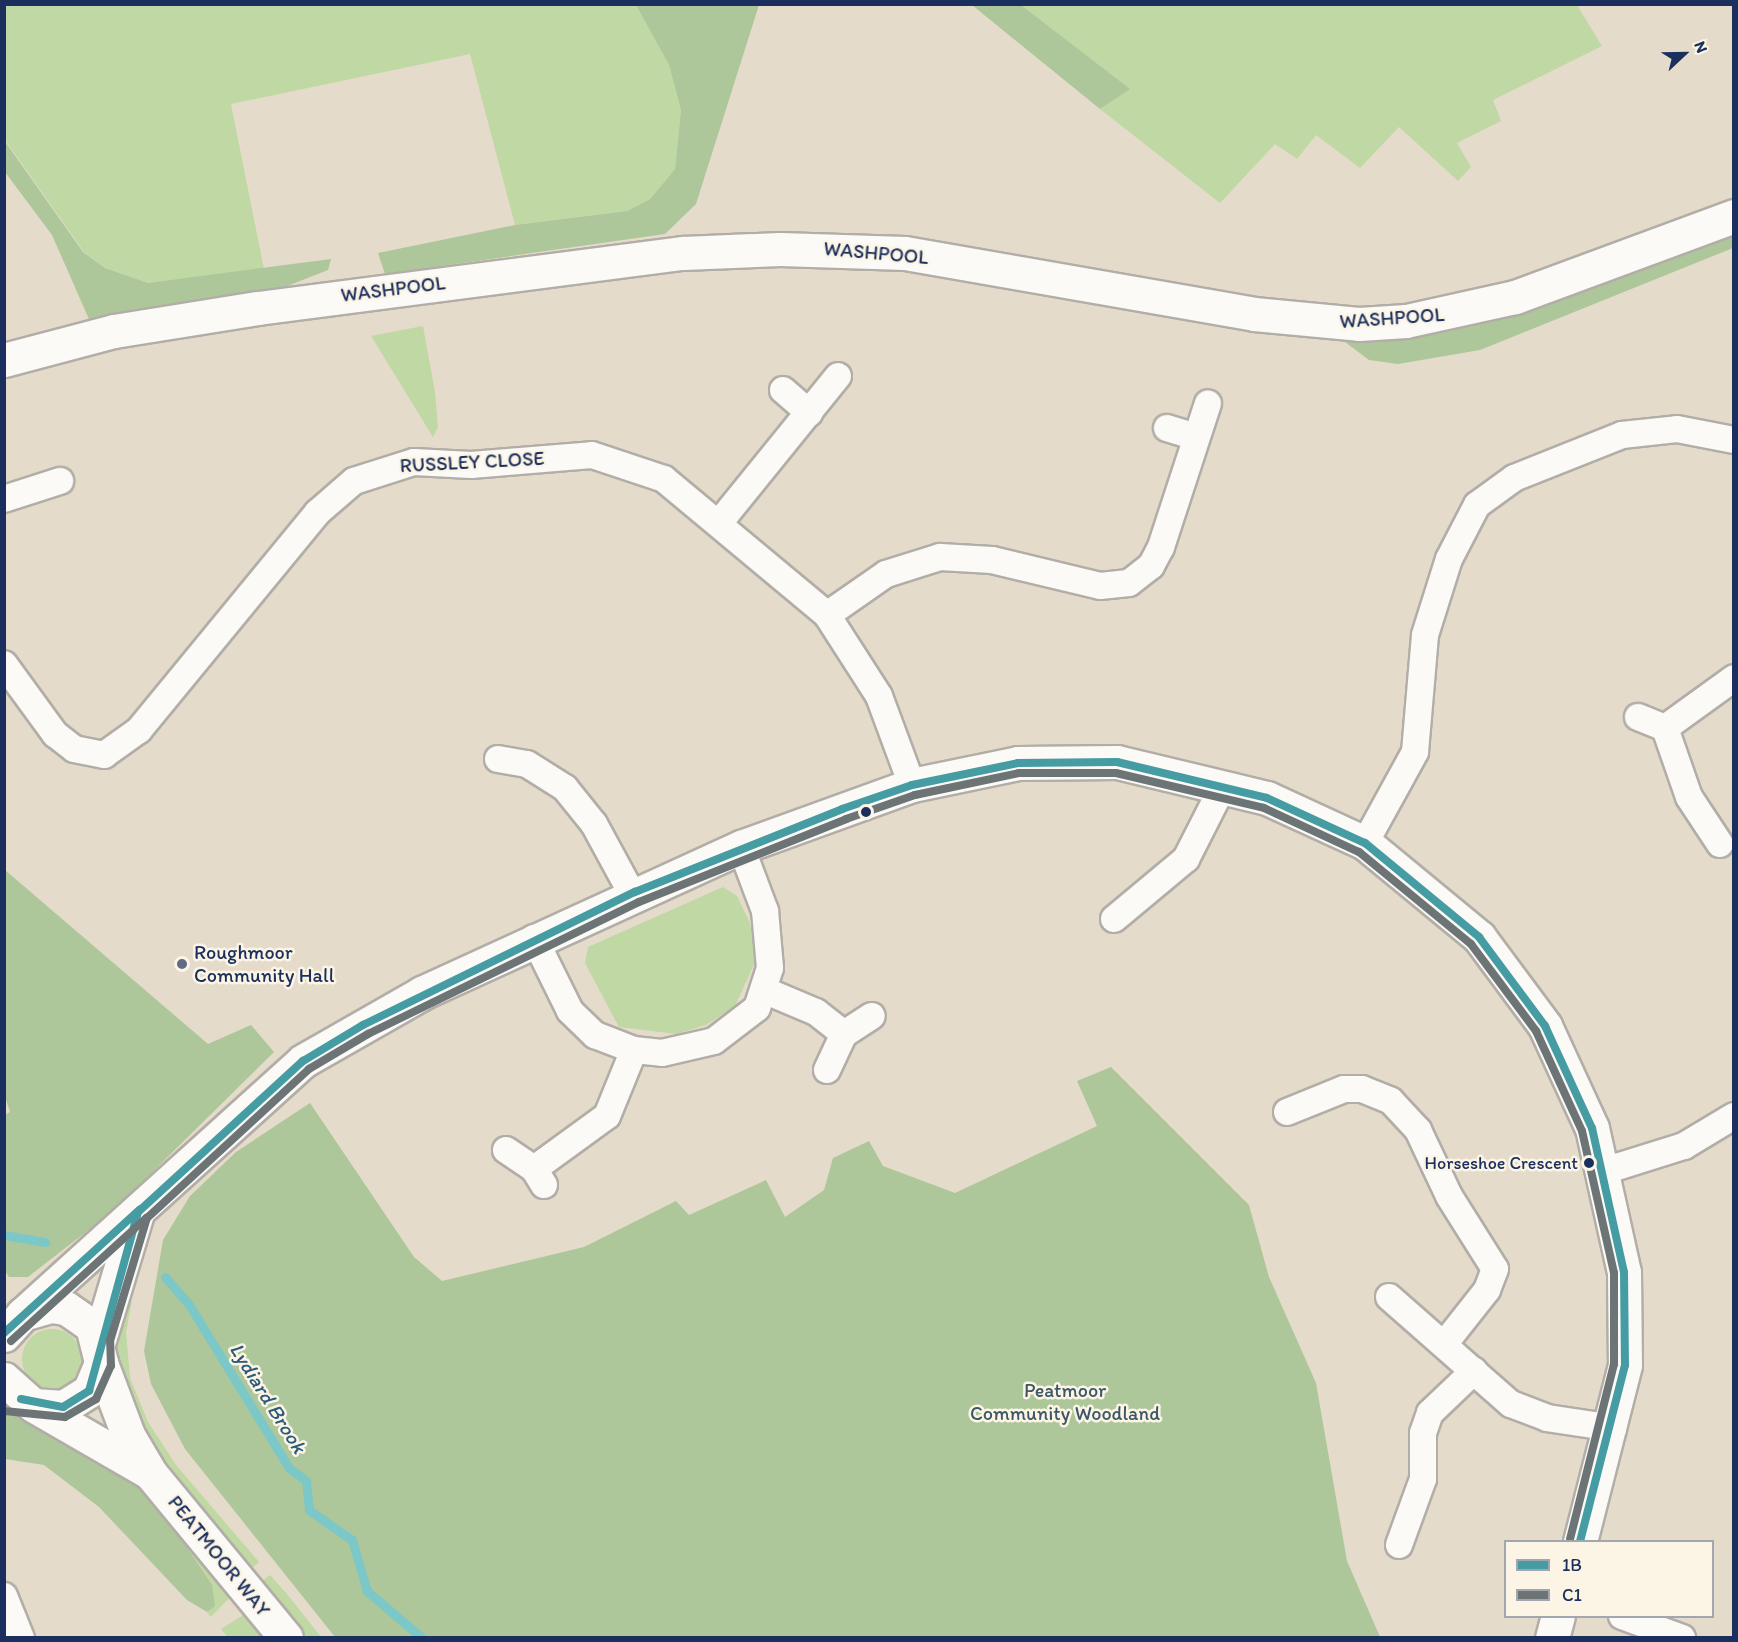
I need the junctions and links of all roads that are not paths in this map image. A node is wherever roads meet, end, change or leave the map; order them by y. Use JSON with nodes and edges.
{"nodes":[{"id":1,"x":1734,"y":216,"type":"edge"},
{"id":2,"x":4,"y":360,"type":"edge"},
{"id":3,"x":838,"y":376,"type":"dead end"},
{"id":4,"x":783,"y":390,"type":"dead end"},
{"id":5,"x":1208,"y":403,"type":"dead end"},
{"id":6,"x":809,"y":413,"type":"junction"},
{"id":7,"x":1167,"y":428,"type":"dead end"},
{"id":8,"x":1196,"y":437,"type":"junction"},
{"id":9,"x":1733,"y":439,"type":"edge"},
{"id":10,"x":60,"y":481,"type":"dead end"},
{"id":11,"x":4,"y":499,"type":"edge"},
{"id":12,"x":719,"y":523,"type":"junction"},
{"id":13,"x":827,"y":615,"type":"junction"},
{"id":14,"x":4,"y":664,"type":"edge"},
{"id":15,"x":1734,"y":678,"type":"edge"},
{"id":16,"x":1638,"y":717,"type":"dead end"},
{"id":17,"x":1665,"y":728,"type":"junction"},
{"id":18,"x":498,"y":759,"type":"dead end"},
{"id":19,"x":912,"y":785,"type":"junction"},
{"id":20,"x":1223,"y":786,"type":"junction"},
{"id":21,"x":1365,"y":843,"type":"junction"},
{"id":22,"x":1720,"y":844,"type":"dead end"},
{"id":23,"x":741,"y":847,"type":"junction"},
{"id":24,"x":632,"y":894,"type":"junction"},
{"id":25,"x":1114,"y":919,"type":"dead end"},
{"id":26,"x":534,"y":938,"type":"junction"},
{"id":27,"x":766,"y":991,"type":"junction"},
{"id":28,"x":872,"y":1016,"type":"dead end"},
{"id":29,"x":844,"y":1034,"type":"junction"},
{"id":30,"x":633,"y":1050,"type":"junction"},
{"id":31,"x":827,"y":1070,"type":"dead end"},
{"id":32,"x":1287,"y":1112,"type":"dead end"},
{"id":33,"x":1734,"y":1116,"type":"edge"},
{"id":34,"x":506,"y":1149,"type":"dead end"},
{"id":35,"x":1604,"y":1171,"type":"junction"},
{"id":36,"x":138,"y":1212,"type":"junction"},
{"id":37,"x":1389,"y":1297,"type":"dead end"},
{"id":38,"x":9,"y":1329,"type":"edge"},
{"id":39,"x":1446,"y":1342,"type":"junction"},
{"id":40,"x":100,"y":1352,"type":"junction"},
{"id":41,"x":1474,"y":1371,"type":"junction"},
{"id":42,"x":16,"y":1396,"type":"edge"},
{"id":43,"x":1613,"y":1428,"type":"junction"},
{"id":44,"x":151,"y":1474,"type":"junction"},
{"id":45,"x":1581,"y":1540,"type":"edge"},
{"id":46,"x":1399,"y":1545,"type":"dead end"},
{"id":47,"x":4,"y":1596,"type":"edge"},
{"id":48,"x":1558,"y":1618,"type":"edge"},
{"id":49,"x":1625,"y":1618,"type":"edge"},
{"id":50,"x":21,"y":1638,"type":"edge"},
{"id":51,"x":286,"y":1638,"type":"edge"},
{"id":52,"x":1552,"y":1638,"type":"edge"},
{"id":53,"x":1682,"y":1638,"type":"edge"}],
"edges":[{"from":1,"to":2,"type":"street","name":"WASHPOOL"},
{"from":3,"to":6,"type":"street"},
{"from":4,"to":6,"type":"street"},
{"from":5,"to":8,"type":"street"},
{"from":6,"to":12,"type":"street"},
{"from":7,"to":8,"type":"street"},
{"from":8,"to":13,"type":"street"},
{"from":9,"to":21,"type":"street"},
{"from":10,"to":11,"type":"street"},
{"from":12,"to":13,"type":"street","name":"RUSSLEY CLOSE"},
{"from":12,"to":14,"type":"street","name":"RUSSLEY CLOSE"},
{"from":13,"to":19,"type":"street","name":"RUSSLEY CLOSE"},
{"from":15,"to":17,"type":"street"},
{"from":16,"to":17,"type":"street"},
{"from":17,"to":22,"type":"street"},
{"from":18,"to":24,"type":"street"},
{"from":19,"to":20,"type":"street"},
{"from":19,"to":23,"type":"street"},
{"from":20,"to":21,"type":"street"},
{"from":20,"to":25,"type":"street"},
{"from":21,"to":35,"type":"street"},
{"from":23,"to":24,"type":"street"},
{"from":23,"to":27,"type":"street"},
{"from":24,"to":26,"type":"street"},
{"from":26,"to":30,"type":"street"},
{"from":26,"to":36,"type":"street"},
{"from":27,"to":29,"type":"street"},
{"from":27,"to":30,"type":"street"},
{"from":28,"to":29,"type":"street"},
{"from":29,"to":31,"type":"street"},
{"from":30,"to":34,"type":"street"},
{"from":32,"to":39,"type":"street"},
{"from":33,"to":35,"type":"street"},
{"from":35,"to":43,"type":"street"},
{"from":36,"to":38,"type":"street"},
{"from":36,"to":40,"type":"street"},
{"from":37,"to":39,"type":"street"},
{"from":38,"to":40,"type":"street","name":"PEATMOOR WAY"},
{"from":39,"to":41,"type":"street"},
{"from":40,"to":42,"type":"street"},
{"from":40,"to":44,"type":"street","name":"PEATMOOR WAY"},
{"from":41,"to":43,"type":"street"},
{"from":41,"to":46,"type":"street"},
{"from":42,"to":44,"type":"street","name":"PEATMOOR WAY"},
{"from":43,"to":45,"type":"street"},
{"from":44,"to":51,"type":"street","name":"PEATMOOR WAY"},
{"from":47,"to":50,"type":"street"},
{"from":48,"to":52,"type":"street"},
{"from":49,"to":53,"type":"street"}]}
